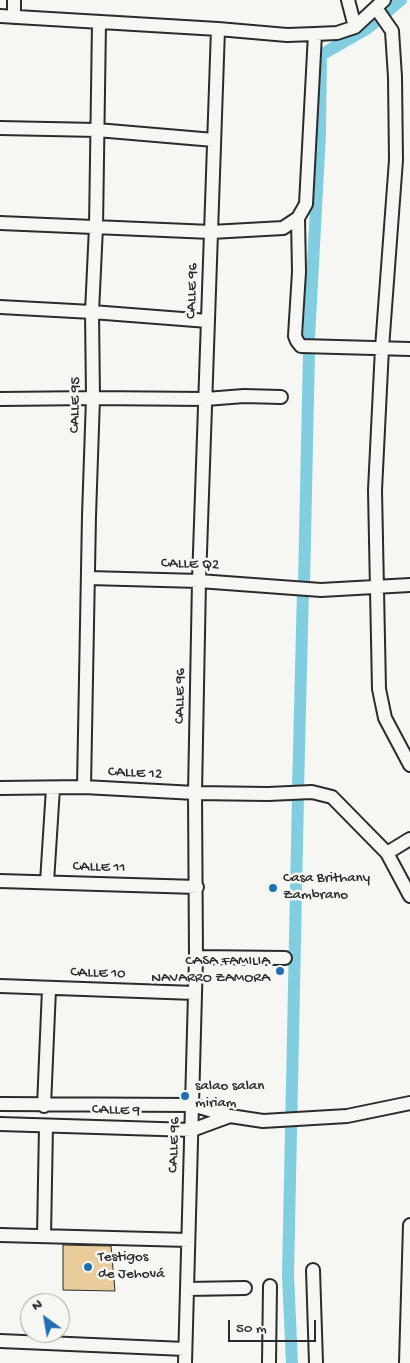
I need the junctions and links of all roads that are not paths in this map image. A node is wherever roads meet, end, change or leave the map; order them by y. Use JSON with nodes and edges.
{"nodes":[{"id":1,"x":14,"y":0,"type":"edge"},
{"id":2,"x":348,"y":0,"type":"edge"},
{"id":3,"x":380,"y":4,"type":"edge"},
{"id":4,"x":0,"y":16,"type":"edge"},
{"id":5,"x":14,"y":18,"type":"junction"},
{"id":6,"x":99,"y":23,"type":"junction"},
{"id":7,"x":355,"y":27,"type":"junction"},
{"id":8,"x":218,"y":29,"type":"junction"},
{"id":9,"x":315,"y":34,"type":"junction"},
{"id":10,"x":0,"y":128,"type":"edge"},
{"id":11,"x":97,"y":130,"type":"junction"},
{"id":12,"x":214,"y":140,"type":"junction"},
{"id":13,"x":298,"y":218,"type":"junction"},
{"id":14,"x":0,"y":222,"type":"edge"},
{"id":15,"x":96,"y":228,"type":"junction"},
{"id":16,"x":211,"y":232,"type":"junction"},
{"id":17,"x":0,"y":308,"type":"edge"},
{"id":18,"x":92,"y":312,"type":"junction"},
{"id":19,"x":208,"y":321,"type":"junction"},
{"id":20,"x":382,"y":348,"type":"junction"},
{"id":21,"x":410,"y":349,"type":"edge"},
{"id":22,"x":282,"y":397,"type":"dead end"},
{"id":23,"x":93,"y":398,"type":"junction"},
{"id":24,"x":0,"y":399,"type":"edge"},
{"id":25,"x":206,"y":399,"type":"junction"},
{"id":26,"x":89,"y":578,"type":"junction"},
{"id":27,"x":199,"y":581,"type":"junction"},
{"id":28,"x":376,"y":586,"type":"junction"},
{"id":29,"x":410,"y":586,"type":"edge"},
{"id":30,"x":410,"y":765,"type":"edge"},
{"id":31,"x":84,"y":787,"type":"junction"},
{"id":32,"x":0,"y":788,"type":"edge"},
{"id":33,"x":53,"y":788,"type":"junction"},
{"id":34,"x":195,"y":793,"type":"junction"},
{"id":35,"x":410,"y":839,"type":"edge"},
{"id":36,"x":387,"y":853,"type":"junction"},
{"id":37,"x":0,"y":881,"type":"edge"},
{"id":38,"x":48,"y":882,"type":"junction"},
{"id":39,"x":197,"y":887,"type":"junction"},
{"id":40,"x":410,"y":896,"type":"edge"},
{"id":41,"x":196,"y":957,"type":"junction"},
{"id":42,"x":284,"y":958,"type":"dead end"},
{"id":43,"x":0,"y":986,"type":"edge"},
{"id":44,"x":48,"y":989,"type":"junction"},
{"id":45,"x":195,"y":993,"type":"junction"},
{"id":46,"x":0,"y":1104,"type":"edge"},
{"id":47,"x":410,"y":1104,"type":"edge"},
{"id":48,"x":192,"y":1105,"type":"junction"},
{"id":49,"x":44,"y":1106,"type":"junction"},
{"id":50,"x":230,"y":1116,"type":"junction"},
{"id":51,"x":0,"y":1124,"type":"edge"},
{"id":52,"x":46,"y":1126,"type":"junction"},
{"id":53,"x":192,"y":1130,"type":"junction"},
{"id":54,"x":410,"y":1225,"type":"edge"},
{"id":55,"x":0,"y":1235,"type":"edge"},
{"id":56,"x":44,"y":1236,"type":"junction"},
{"id":57,"x":188,"y":1240,"type":"junction"},
{"id":58,"x":313,"y":1270,"type":"dead end"},
{"id":59,"x":270,"y":1286,"type":"dead end"},
{"id":60,"x":245,"y":1288,"type":"dead end"},
{"id":61,"x":187,"y":1289,"type":"junction"},
{"id":62,"x":0,"y":1341,"type":"edge"},
{"id":63,"x":185,"y":1349,"type":"junction"},
{"id":64,"x":185,"y":1363,"type":"edge"},
{"id":65,"x":269,"y":1363,"type":"edge"},
{"id":66,"x":316,"y":1363,"type":"edge"},
{"id":67,"x":406,"y":1363,"type":"edge"}],
"edges":[{"from":1,"to":5,"type":"street"},
{"from":2,"to":7,"type":"street"},
{"from":3,"to":7,"type":"street"},
{"from":3,"to":20,"type":"street"},
{"from":4,"to":5,"type":"street"},
{"from":5,"to":6,"type":"street"},
{"from":6,"to":8,"type":"street"},
{"from":6,"to":11,"type":"street","name":"CALLE 95"},
{"from":7,"to":9,"type":"street"},
{"from":8,"to":9,"type":"street"},
{"from":8,"to":12,"type":"street","name":"CALLE 96"},
{"from":9,"to":13,"type":"street"},
{"from":10,"to":11,"type":"street"},
{"from":11,"to":12,"type":"street"},
{"from":11,"to":15,"type":"street","name":"CALLE 95"},
{"from":12,"to":16,"type":"street","name":"CALLE 96"},
{"from":13,"to":16,"type":"street"},
{"from":13,"to":20,"type":"street"},
{"from":14,"to":15,"type":"street"},
{"from":15,"to":16,"type":"street"},
{"from":15,"to":18,"type":"street","name":"CALLE 95"},
{"from":16,"to":19,"type":"street","name":"CALLE 96"},
{"from":17,"to":18,"type":"street"},
{"from":18,"to":19,"type":"street"},
{"from":18,"to":23,"type":"street","name":"CALLE 95"},
{"from":19,"to":25,"type":"street","name":"CALLE 96"},
{"from":20,"to":21,"type":"street"},
{"from":20,"to":28,"type":"street"},
{"from":22,"to":25,"type":"street"},
{"from":23,"to":24,"type":"street"},
{"from":23,"to":25,"type":"street"},
{"from":23,"to":26,"type":"street","name":"CALLE 95"},
{"from":25,"to":27,"type":"street","name":"CALLE 96"},
{"from":26,"to":27,"type":"street","name":"CALLE Q2"},
{"from":26,"to":31,"type":"street","name":"CALLE 95"},
{"from":27,"to":28,"type":"street","name":"CALLE Q2"},
{"from":27,"to":34,"type":"street","name":"CALLE 96"},
{"from":28,"to":29,"type":"street","name":"CALLE Q2"},
{"from":28,"to":30,"type":"street"},
{"from":31,"to":33,"type":"street","name":"CALLE 12"},
{"from":31,"to":34,"type":"street","name":"CALLE 12"},
{"from":32,"to":33,"type":"street","name":"CALLE 12"},
{"from":33,"to":38,"type":"street"},
{"from":34,"to":36,"type":"street","name":"CALLE 12"},
{"from":34,"to":39,"type":"street","name":"CALLE 96"},
{"from":35,"to":36,"type":"street"},
{"from":36,"to":40,"type":"street","name":"CALLE 12"},
{"from":37,"to":38,"type":"street","name":"CALLE 11"},
{"from":38,"to":39,"type":"street","name":"CALLE 11"},
{"from":39,"to":41,"type":"street","name":"CALLE 96"},
{"from":41,"to":42,"type":"street"},
{"from":41,"to":45,"type":"street","name":"CALLE 96"},
{"from":43,"to":44,"type":"street","name":"CALLE 10"},
{"from":44,"to":45,"type":"street","name":"CALLE 10"},
{"from":44,"to":49,"type":"street"},
{"from":45,"to":48,"type":"street","name":"CALLE 96"},
{"from":46,"to":49,"type":"street","name":"CALLE 9"},
{"from":47,"to":50,"type":"street","name":"CALLE 9"},
{"from":48,"to":49,"type":"street","name":"CALLE 9"},
{"from":48,"to":50,"type":"street","name":"CALLE 9"},
{"from":48,"to":53,"type":"street","name":"CALLE 96"},
{"from":50,"to":53,"type":"street","name":"CALLE 9"},
{"from":51,"to":52,"type":"street","name":"CALLE 9"},
{"from":52,"to":53,"type":"street","name":"CALLE 9"},
{"from":52,"to":56,"type":"street"},
{"from":53,"to":57,"type":"street","name":"CALLE 96"},
{"from":54,"to":67,"type":"street"},
{"from":55,"to":56,"type":"street"},
{"from":56,"to":57,"type":"street"},
{"from":57,"to":61,"type":"street","name":"CALLE 96"},
{"from":58,"to":66,"type":"street"},
{"from":59,"to":65,"type":"street"},
{"from":60,"to":61,"type":"street"},
{"from":61,"to":63,"type":"street","name":"CALLE 96"},
{"from":62,"to":63,"type":"street"},
{"from":63,"to":64,"type":"street","name":"CALLE 96"}]}
